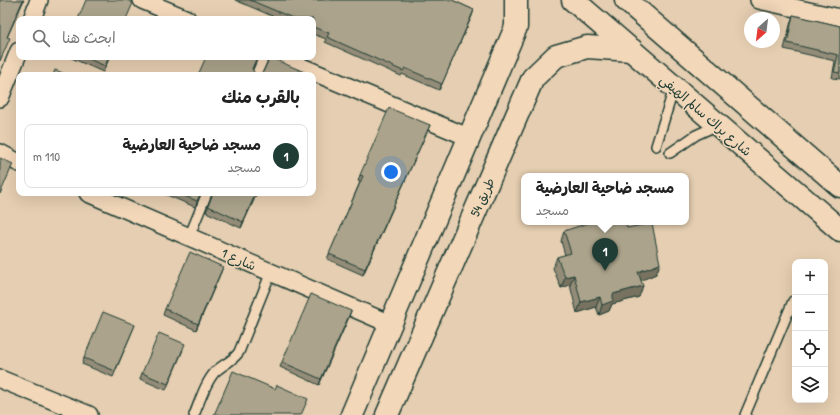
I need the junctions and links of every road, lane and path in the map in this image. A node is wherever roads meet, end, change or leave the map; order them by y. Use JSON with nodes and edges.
{"nodes":[{"id":1,"x":40,"y":0,"type":"edge"},
{"id":2,"x":142,"y":0,"type":"edge"},
{"id":3,"x":516,"y":0,"type":"edge"},
{"id":4,"x":573,"y":0,"type":"edge"},
{"id":5,"x":626,"y":0,"type":"edge"},
{"id":6,"x":759,"y":0,"type":"edge"},
{"id":7,"x":33,"y":16,"type":"edge"},
{"id":8,"x":180,"y":16,"type":"edge"},
{"id":9,"x":840,"y":18,"type":"edge"},
{"id":10,"x":632,"y":50,"type":"junction"},
{"id":11,"x":16,"y":58,"type":"edge"},
{"id":12,"x":263,"y":60,"type":"edge"},
{"id":13,"x":285,"y":60,"type":"edge"},
{"id":14,"x":257,"y":72,"type":"edge"},
{"id":15,"x":314,"y":72,"type":"edge"},
{"id":16,"x":316,"y":73,"type":"edge"},
{"id":17,"x":674,"y":88,"type":"junction"},
{"id":18,"x":0,"y":98,"type":"edge"},
{"id":19,"x":718,"y":125,"type":"junction"},
{"id":20,"x":468,"y":137,"type":"junction"},
{"id":21,"x":656,"y":146,"type":"dead end"},
{"id":22,"x":0,"y":153,"type":"edge"},
{"id":23,"x":670,"y":153,"type":"dead end"},
{"id":24,"x":16,"y":161,"type":"edge"},
{"id":25,"x":836,"y":183,"type":"edge"},
{"id":26,"x":95,"y":196,"type":"edge"},
{"id":27,"x":206,"y":196,"type":"edge"},
{"id":28,"x":810,"y":205,"type":"junction"},
{"id":29,"x":434,"y":220,"type":"junction"},
{"id":30,"x":840,"y":230,"type":"edge"},
{"id":31,"x":464,"y":236,"type":"junction"},
{"id":32,"x":189,"y":237,"type":"junction"},
{"id":33,"x":271,"y":272,"type":"junction"},
{"id":34,"x":792,"y":303,"type":"edge"},
{"id":35,"x":390,"y":324,"type":"junction"},
{"id":36,"x":0,"y":379,"type":"edge"},
{"id":37,"x":396,"y":394,"type":"junction"},
{"id":38,"x":89,"y":415,"type":"edge"},
{"id":39,"x":194,"y":415,"type":"edge"},
{"id":40,"x":352,"y":415,"type":"edge"},
{"id":41,"x":387,"y":415,"type":"edge"},
{"id":42,"x":390,"y":415,"type":"edge"},
{"id":43,"x":745,"y":415,"type":"edge"}],
"edges":[{"from":1,"to":7,"type":"street"},
{"from":2,"to":8,"type":"street"},
{"from":3,"to":20,"type":"street"},
{"from":4,"to":10,"type":"street","name":"شارع براك سالم الهيفي"},
{"from":5,"to":25,"type":"street"},
{"from":6,"to":9,"type":"street"},
{"from":10,"to":17,"type":"street","name":"شارع براك سالم الهيفي"},
{"from":10,"to":31,"type":"street","name":"طريق 54"},
{"from":11,"to":18,"type":"street"},
{"from":12,"to":14,"type":"lane"},
{"from":13,"to":15,"type":"street"},
{"from":16,"to":20,"type":"street"},
{"from":17,"to":19,"type":"street","name":"شارع براك سالم الهيفي"},
{"from":17,"to":21,"type":"lane"},
{"from":19,"to":23,"type":"lane"},
{"from":19,"to":28,"type":"street","name":"شارع براك سالم الهيفي"},
{"from":20,"to":29,"type":"street"},
{"from":22,"to":24,"type":"street"},
{"from":25,"to":28,"type":"street"},
{"from":26,"to":32,"type":"street","name":"شارع 1"},
{"from":27,"to":32,"type":"lane"},
{"from":28,"to":30,"type":"street","name":"شارع براك سالم الهيفي"},
{"from":29,"to":31,"type":"street"},
{"from":29,"to":35,"type":"street"},
{"from":31,"to":37,"type":"street","name":"طريق 54"},
{"from":32,"to":33,"type":"street","name":"شارع 1"},
{"from":33,"to":35,"type":"street","name":"شارع 1"},
{"from":33,"to":39,"type":"lane"},
{"from":34,"to":43,"type":"lane"},
{"from":35,"to":40,"type":"street"},
{"from":36,"to":38,"type":"street"},
{"from":37,"to":41,"type":"street","name":"طريق 54"},
{"from":37,"to":42,"type":"lane"}]}
